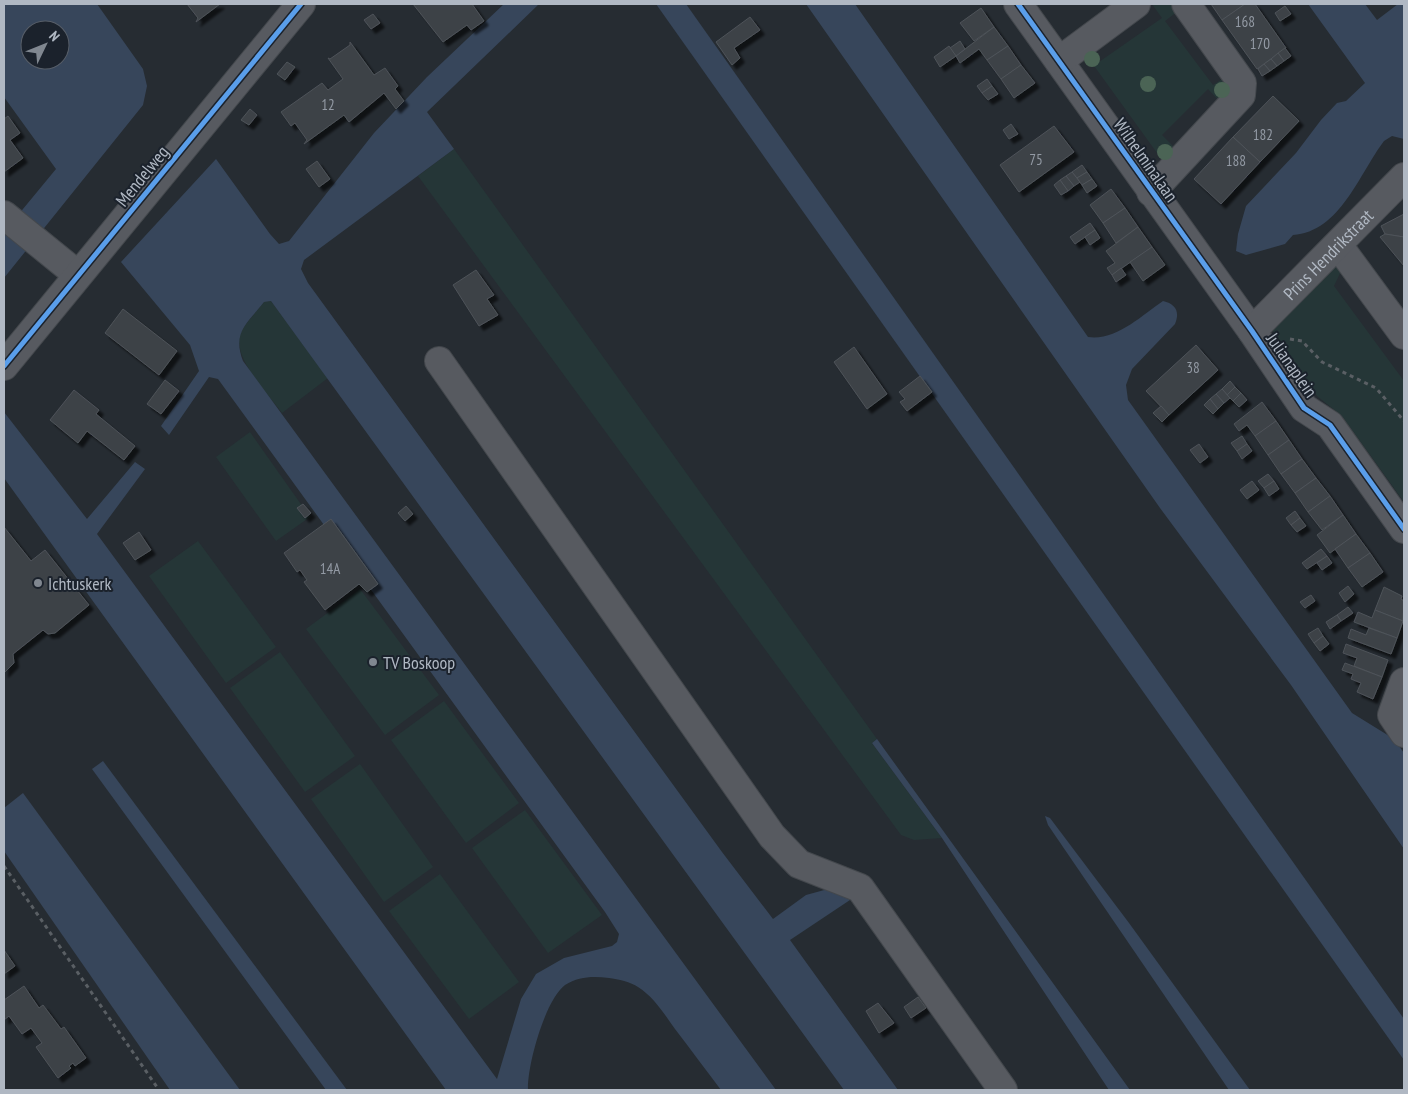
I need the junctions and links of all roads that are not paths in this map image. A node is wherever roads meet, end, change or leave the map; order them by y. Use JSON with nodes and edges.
{"nodes":[{"id":1,"x":301,"y":4,"type":"edge"},
{"id":2,"x":1018,"y":4,"type":"edge"},
{"id":3,"x":1136,"y":4,"type":"edge"},
{"id":4,"x":1186,"y":4,"type":"edge"},
{"id":5,"x":1059,"y":61,"type":"junction"},
{"id":6,"x":1404,"y":177,"type":"edge"},
{"id":7,"x":1151,"y":192,"type":"junction"},
{"id":8,"x":4,"y":215,"type":"edge"},
{"id":9,"x":1338,"y":245,"type":"junction"},
{"id":10,"x":78,"y":276,"type":"junction"},
{"id":11,"x":1252,"y":331,"type":"junction"},
{"id":12,"x":1404,"y":335,"type":"edge"},
{"id":13,"x":439,"y":361,"type":"dead end"},
{"id":14,"x":4,"y":366,"type":"edge"},
{"id":15,"x":1404,"y":529,"type":"edge"},
{"id":16,"x":1404,"y":682,"type":"edge"},
{"id":17,"x":1404,"y":733,"type":"edge"},
{"id":18,"x":1003,"y":1090,"type":"edge"}],
"edges":[{"from":1,"to":10,"type":"street","name":"Mendelweg"},
{"from":2,"to":5,"type":"street","name":"Wilhelminalaan"},
{"from":3,"to":5,"type":"street"},
{"from":4,"to":7,"type":"street","name":"Wilhelminalaan"},
{"from":5,"to":7,"type":"street","name":"Wilhelminalaan"},
{"from":6,"to":9,"type":"street","name":"Prins Hendrikstraat"},
{"from":7,"to":11,"type":"street","name":"Wilhelminalaan"},
{"from":8,"to":10,"type":"street"},
{"from":9,"to":11,"type":"street","name":"Prins Hendrikstraat"},
{"from":9,"to":12,"type":"street"},
{"from":10,"to":14,"type":"street","name":"Mendelweg"},
{"from":11,"to":15,"type":"street","name":"Julianaplein"},
{"from":13,"to":18,"type":"street"},
{"from":16,"to":17,"type":"street"}]}
